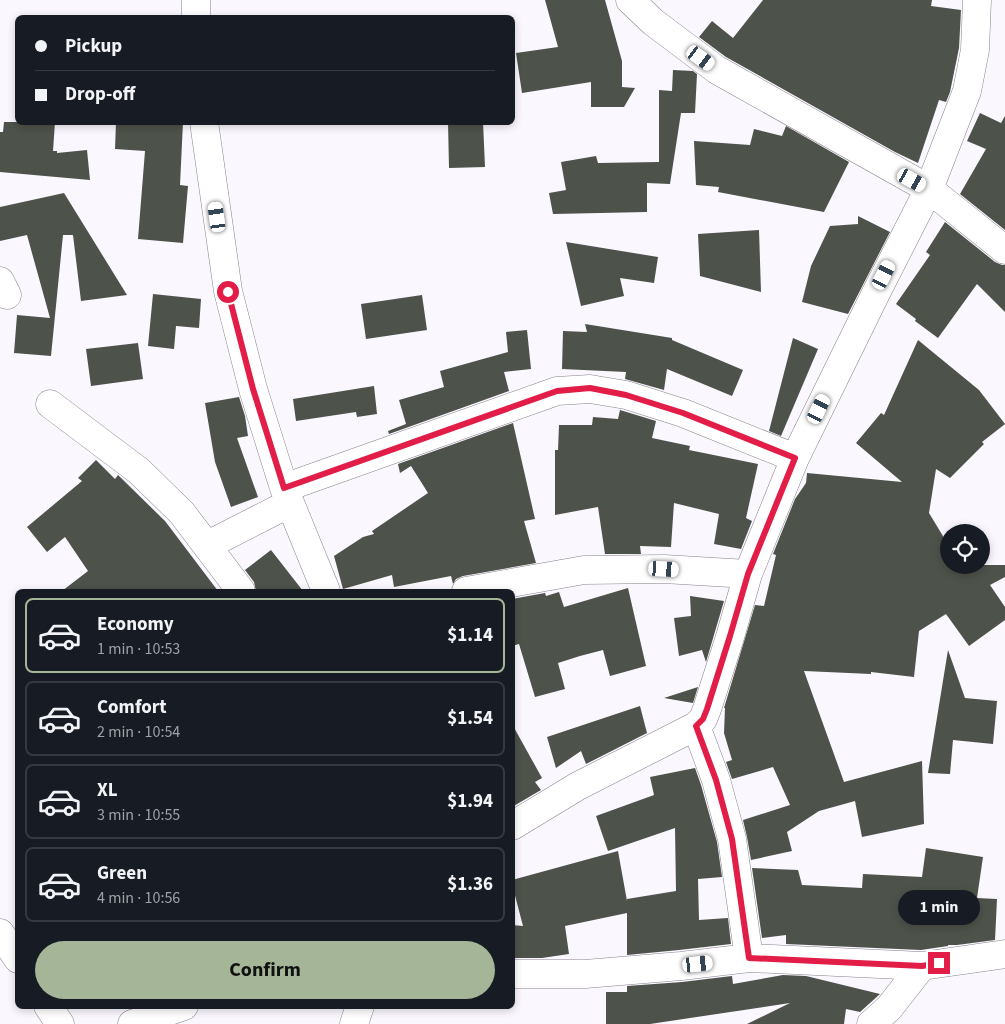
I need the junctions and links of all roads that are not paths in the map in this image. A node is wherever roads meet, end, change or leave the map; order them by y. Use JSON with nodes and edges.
{"nodes":[{"id":1,"x":196,"y":0,"type":"edge"},
{"id":2,"x":630,"y":0,"type":"edge"},
{"id":3,"x":978,"y":0,"type":"edge"},
{"id":4,"x":196,"y":15,"type":"edge"},
{"id":5,"x":204,"y":125,"type":"edge"},
{"id":6,"x":928,"y":189,"type":"junction"},
{"id":7,"x":1005,"y":250,"type":"edge"},
{"id":8,"x":50,"y":404,"type":"dead end"},
{"id":9,"x":795,"y":458,"type":"junction"},
{"id":10,"x":287,"y":496,"type":"junction"},
{"id":11,"x":208,"y":546,"type":"junction"},
{"id":12,"x":748,"y":574,"type":"junction"},
{"id":13,"x":240,"y":589,"type":"edge"},
{"id":14,"x":325,"y":589,"type":"edge"},
{"id":15,"x":477,"y":589,"type":"edge"},
{"id":16,"x":696,"y":726,"type":"junction"},
{"id":17,"x":515,"y":824,"type":"edge"},
{"id":18,"x":0,"y":933,"type":"edge"},
{"id":19,"x":1005,"y":954,"type":"edge"},
{"id":20,"x":15,"y":955,"type":"edge"},
{"id":21,"x":749,"y":958,"type":"junction"},
{"id":22,"x":922,"y":966,"type":"junction"},
{"id":23,"x":515,"y":974,"type":"edge"},
{"id":24,"x":50,"y":1009,"type":"edge"},
{"id":25,"x":175,"y":1009,"type":"edge"},
{"id":26,"x":359,"y":1009,"type":"edge"},
{"id":27,"x":60,"y":1024,"type":"edge"},
{"id":28,"x":132,"y":1024,"type":"edge"},
{"id":29,"x":354,"y":1024,"type":"edge"},
{"id":30,"x":871,"y":1024,"type":"edge"}],
"edges":[{"from":1,"to":4,"type":"street"},
{"from":2,"to":6,"type":"street"},
{"from":3,"to":6,"type":"street"},
{"from":5,"to":10,"type":"street"},
{"from":6,"to":7,"type":"street"},
{"from":6,"to":9,"type":"street"},
{"from":8,"to":11,"type":"street"},
{"from":9,"to":10,"type":"street"},
{"from":9,"to":12,"type":"street"},
{"from":10,"to":11,"type":"street"},
{"from":10,"to":14,"type":"street"},
{"from":11,"to":13,"type":"street"},
{"from":12,"to":15,"type":"street"},
{"from":12,"to":16,"type":"street"},
{"from":16,"to":17,"type":"street"},
{"from":16,"to":21,"type":"street"},
{"from":18,"to":20,"type":"street"},
{"from":19,"to":22,"type":"street"},
{"from":21,"to":22,"type":"street"},
{"from":21,"to":23,"type":"street"},
{"from":22,"to":30,"type":"street"},
{"from":24,"to":27,"type":"street"},
{"from":25,"to":28,"type":"street"},
{"from":26,"to":29,"type":"street"}]}
